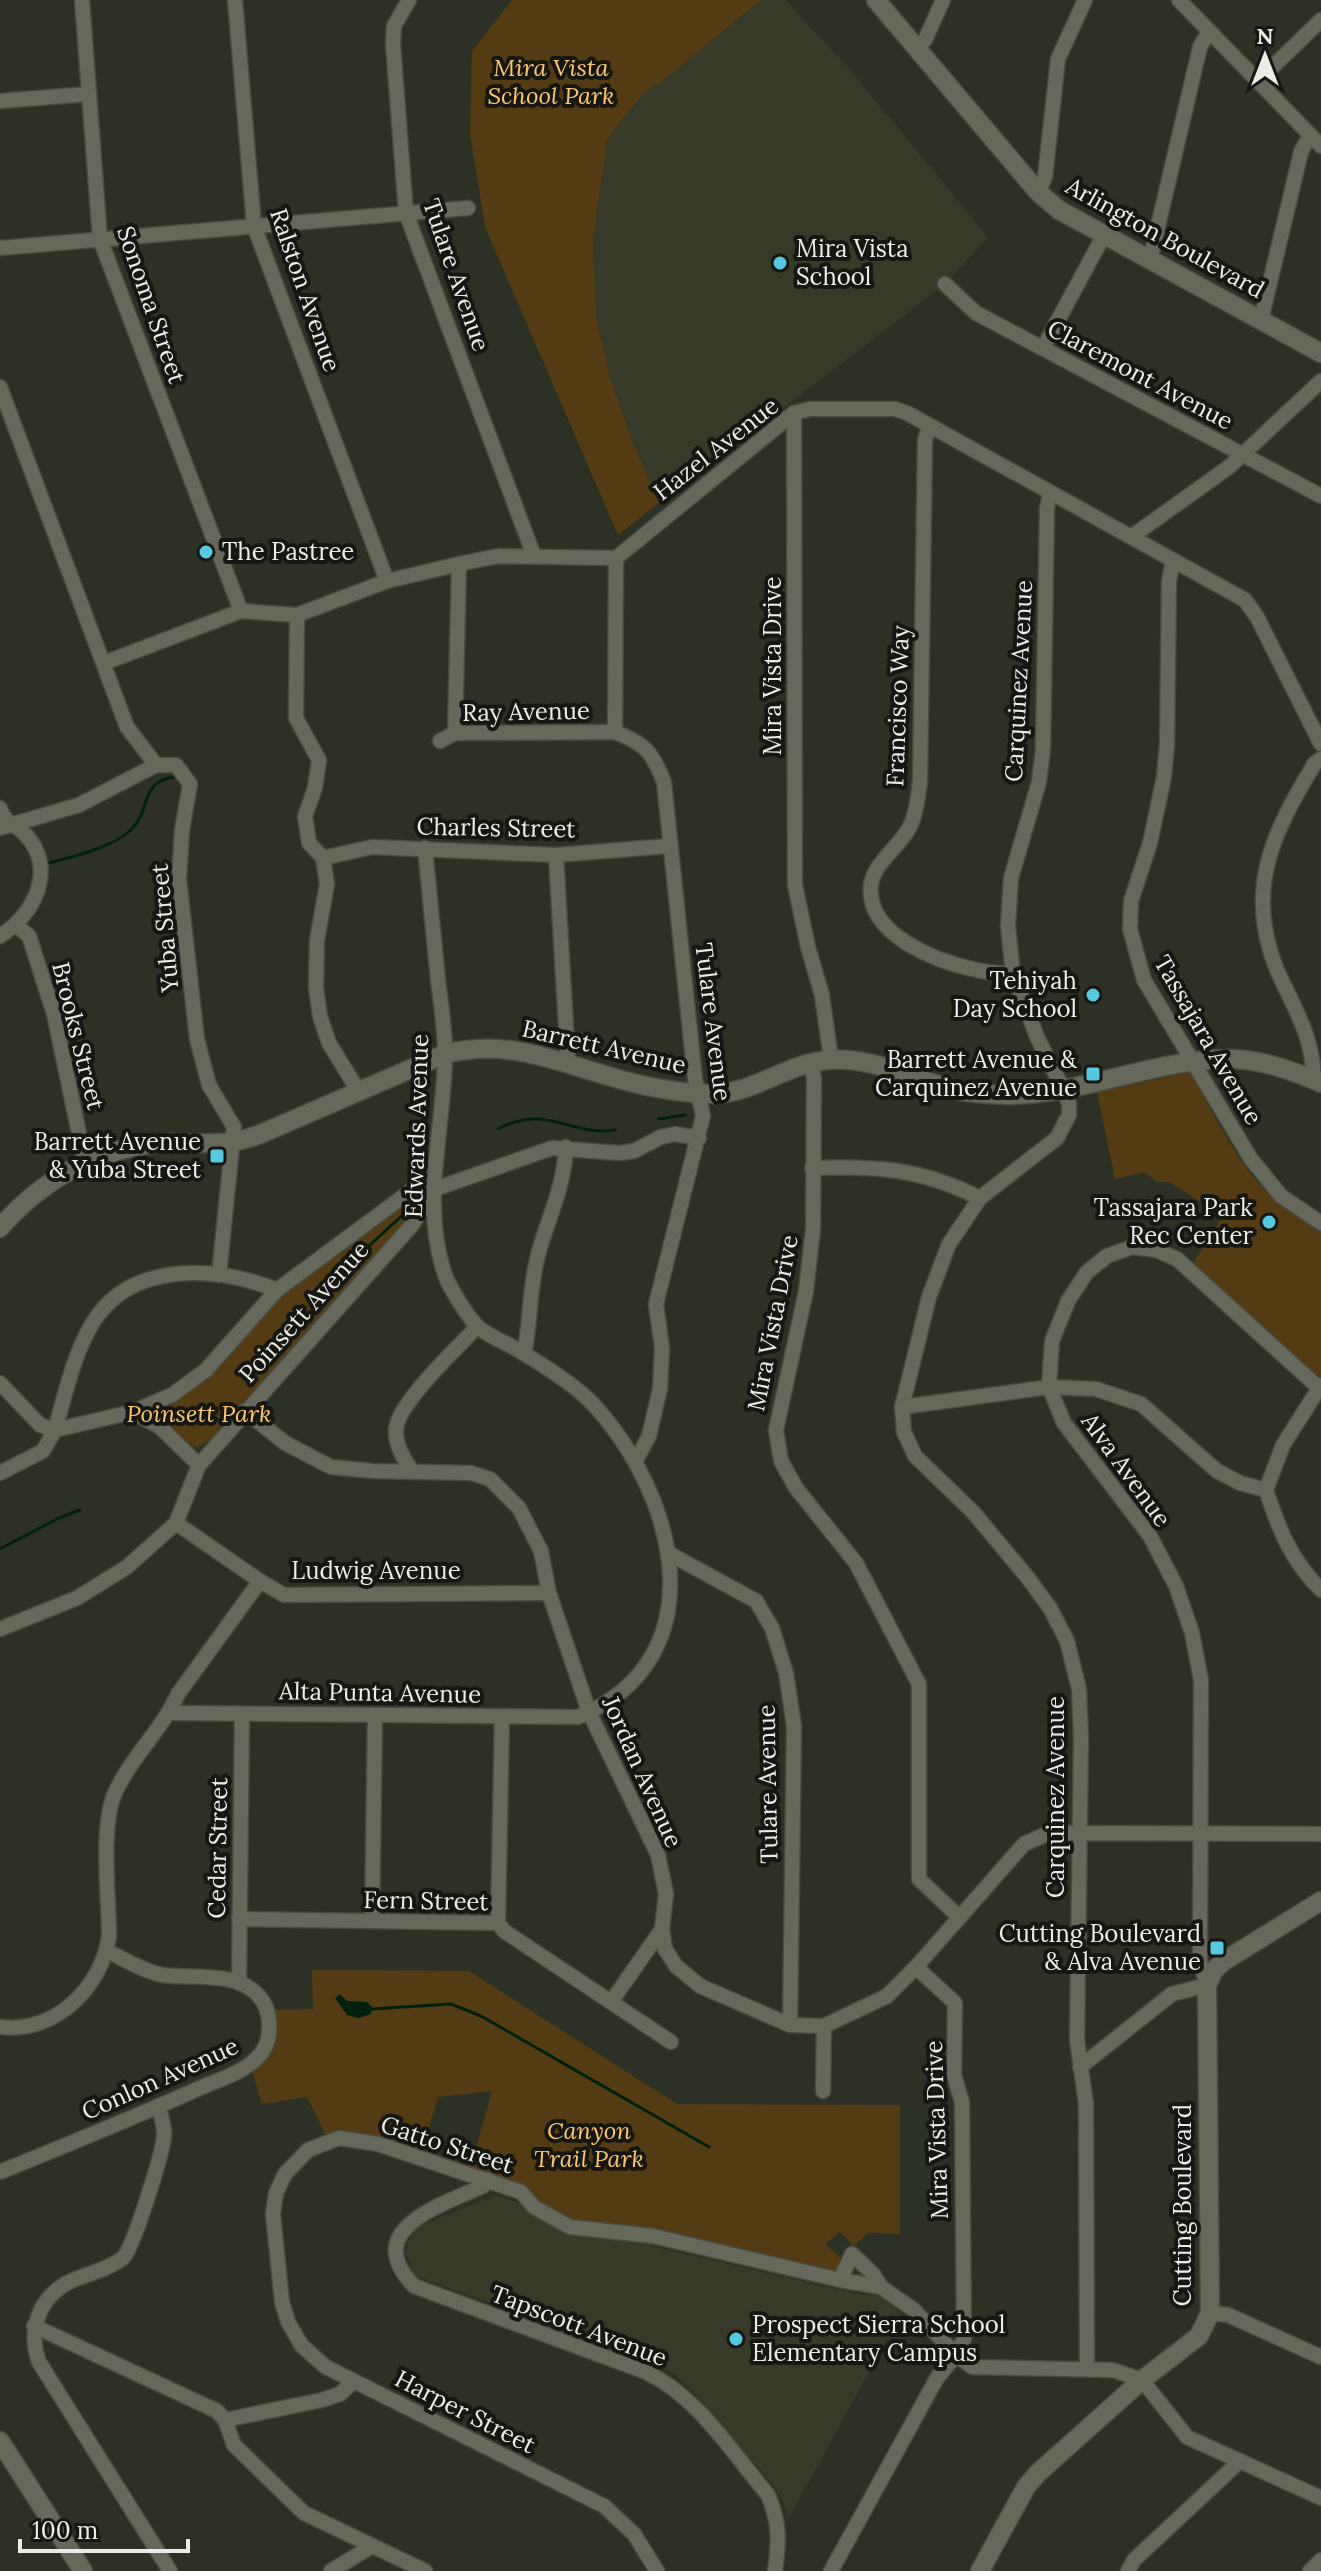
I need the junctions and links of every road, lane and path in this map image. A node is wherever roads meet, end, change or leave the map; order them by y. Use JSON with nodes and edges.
{"nodes":[{"id":1,"x":82,"y":0,"type":"edge"},
{"id":2,"x":235,"y":0,"type":"edge"},
{"id":3,"x":409,"y":0,"type":"edge"},
{"id":4,"x":876,"y":0,"type":"edge"},
{"id":5,"x":943,"y":0,"type":"edge"},
{"id":6,"x":1085,"y":0,"type":"edge"},
{"id":7,"x":1179,"y":0,"type":"edge"},
{"id":8,"x":1321,"y":20,"type":"edge"},
{"id":9,"x":1209,"y":31,"type":"junction"},
{"id":10,"x":917,"y":49,"type":"junction"},
{"id":11,"x":1258,"y":81,"type":"junction"},
{"id":12,"x":89,"y":94,"type":"junction"},
{"id":13,"x":0,"y":101,"type":"edge"},
{"id":14,"x":1316,"y":140,"type":"edge"},
{"id":15,"x":1038,"y":192,"type":"junction"},
{"id":16,"x":468,"y":208,"type":"dead end"},
{"id":17,"x":406,"y":213,"type":"junction"},
{"id":18,"x":254,"y":226,"type":"junction"},
{"id":19,"x":1104,"y":235,"type":"junction"},
{"id":20,"x":100,"y":239,"type":"junction"},
{"id":21,"x":0,"y":248,"type":"edge"},
{"id":22,"x":1150,"y":260,"type":"junction"},
{"id":23,"x":945,"y":284,"type":"dead end"},
{"id":24,"x":1261,"y":320,"type":"junction"},
{"id":25,"x":1043,"y":348,"type":"junction"},
{"id":26,"x":1321,"y":353,"type":"edge"},
{"id":27,"x":1321,"y":381,"type":"edge"},
{"id":28,"x":0,"y":387,"type":"edge"},
{"id":29,"x":794,"y":413,"type":"junction"},
{"id":30,"x":929,"y":427,"type":"junction"},
{"id":31,"x":1242,"y":455,"type":"junction"},
{"id":32,"x":1050,"y":494,"type":"junction"},
{"id":33,"x":1321,"y":496,"type":"edge"},
{"id":34,"x":1131,"y":537,"type":"junction"},
{"id":35,"x":534,"y":556,"type":"junction"},
{"id":36,"x":616,"y":558,"type":"junction"},
{"id":37,"x":1173,"y":561,"type":"junction"},
{"id":38,"x":459,"y":564,"type":"junction"},
{"id":39,"x":387,"y":581,"type":"junction"},
{"id":40,"x":241,"y":611,"type":"junction"},
{"id":41,"x":297,"y":615,"type":"junction"},
{"id":42,"x":104,"y":663,"type":"junction"},
{"id":43,"x":615,"y":732,"type":"junction"},
{"id":44,"x":455,"y":733,"type":"junction"},
{"id":45,"x":440,"y":741,"type":"dead end"},
{"id":46,"x":1321,"y":744,"type":"edge"},
{"id":47,"x":1321,"y":759,"type":"edge"},
{"id":48,"x":156,"y":765,"type":"junction"},
{"id":49,"x":0,"y":808,"type":"edge"},
{"id":50,"x":6,"y":827,"type":"edge"},
{"id":51,"x":669,"y":846,"type":"junction"},
{"id":52,"x":425,"y":848,"type":"junction"},
{"id":53,"x":556,"y":855,"type":"junction"},
{"id":54,"x":323,"y":858,"type":"junction"},
{"id":55,"x":17,"y":926,"type":"junction"},
{"id":56,"x":0,"y":936,"type":"edge"},
{"id":57,"x":1013,"y":974,"type":"junction"},
{"id":58,"x":445,"y":1054,"type":"junction"},
{"id":59,"x":831,"y":1059,"type":"junction"},
{"id":60,"x":1192,"y":1061,"type":"junction"},
{"id":61,"x":568,"y":1062,"type":"junction"},
{"id":62,"x":811,"y":1063,"type":"junction"},
{"id":63,"x":1318,"y":1081,"type":"edge"},
{"id":64,"x":1063,"y":1089,"type":"junction"},
{"id":65,"x":359,"y":1092,"type":"junction"},
{"id":66,"x":699,"y":1093,"type":"junction"},
{"id":67,"x":699,"y":1138,"type":"junction"},
{"id":68,"x":232,"y":1144,"type":"junction"},
{"id":69,"x":566,"y":1147,"type":"junction"},
{"id":70,"x":85,"y":1162,"type":"junction"},
{"id":71,"x":812,"y":1168,"type":"junction"},
{"id":72,"x":435,"y":1189,"type":"junction"},
{"id":73,"x":980,"y":1198,"type":"junction"},
{"id":74,"x":1321,"y":1223,"type":"edge"},
{"id":75,"x":0,"y":1228,"type":"edge"},
{"id":76,"x":219,"y":1275,"type":"junction"},
{"id":77,"x":277,"y":1290,"type":"junction"},
{"id":78,"x":477,"y":1327,"type":"junction"},
{"id":79,"x":524,"y":1354,"type":"junction"},
{"id":80,"x":0,"y":1383,"type":"edge"},
{"id":81,"x":1319,"y":1386,"type":"edge"},
{"id":82,"x":1049,"y":1387,"type":"junction"},
{"id":83,"x":902,"y":1407,"type":"junction"},
{"id":84,"x":245,"y":1411,"type":"junction"},
{"id":85,"x":132,"y":1412,"type":"junction"},
{"id":86,"x":55,"y":1430,"type":"junction"},
{"id":87,"x":636,"y":1460,"type":"junction"},
{"id":88,"x":199,"y":1465,"type":"junction"},
{"id":89,"x":412,"y":1471,"type":"junction"},
{"id":90,"x":0,"y":1473,"type":"edge"},
{"id":91,"x":1266,"y":1490,"type":"junction"},
{"id":92,"x":176,"y":1523,"type":"junction"},
{"id":93,"x":668,"y":1553,"type":"junction"},
{"id":94,"x":260,"y":1581,"type":"junction"},
{"id":95,"x":1321,"y":1590,"type":"edge"},
{"id":96,"x":549,"y":1593,"type":"junction"},
{"id":97,"x":0,"y":1629,"type":"edge"},
{"id":98,"x":589,"y":1712,"type":"junction"},
{"id":99,"x":170,"y":1713,"type":"junction"},
{"id":100,"x":242,"y":1714,"type":"junction"},
{"id":101,"x":375,"y":1716,"type":"junction"},
{"id":102,"x":502,"y":1717,"type":"junction"},
{"id":103,"x":1079,"y":1832,"type":"junction"},
{"id":104,"x":1202,"y":1834,"type":"junction"},
{"id":105,"x":1321,"y":1834,"type":"edge"},
{"id":106,"x":1321,"y":1901,"type":"edge"},
{"id":107,"x":959,"y":1917,"type":"junction"},
{"id":108,"x":239,"y":1919,"type":"junction"},
{"id":109,"x":372,"y":1921,"type":"junction"},
{"id":110,"x":498,"y":1923,"type":"junction"},
{"id":111,"x":662,"y":1929,"type":"junction"},
{"id":112,"x":107,"y":1951,"type":"junction"},
{"id":113,"x":916,"y":1967,"type":"junction"},
{"id":114,"x":239,"y":1983,"type":"junction"},
{"id":115,"x":1207,"y":1985,"type":"junction"},
{"id":116,"x":611,"y":2002,"type":"junction"},
{"id":117,"x":790,"y":2025,"type":"junction"},
{"id":118,"x":824,"y":2026,"type":"junction"},
{"id":119,"x":0,"y":2027,"type":"edge"},
{"id":120,"x":671,"y":2042,"type":"dead end"},
{"id":121,"x":1080,"y":2067,"type":"junction"},
{"id":122,"x":823,"y":2091,"type":"dead end"},
{"id":123,"x":158,"y":2106,"type":"junction"},
{"id":124,"x":0,"y":2172,"type":"edge"},
{"id":125,"x":488,"y":2180,"type":"junction"},
{"id":126,"x":840,"y":2280,"type":"junction"},
{"id":127,"x":881,"y":2287,"type":"junction"},
{"id":128,"x":1210,"y":2313,"type":"junction"},
{"id":129,"x":34,"y":2326,"type":"junction"},
{"id":130,"x":956,"y":2355,"type":"junction"},
{"id":131,"x":1321,"y":2357,"type":"edge"},
{"id":132,"x":1087,"y":2369,"type":"junction"},
{"id":133,"x":1142,"y":2380,"type":"junction"},
{"id":134,"x":354,"y":2381,"type":"junction"},
{"id":135,"x":225,"y":2420,"type":"junction"},
{"id":136,"x":0,"y":2441,"type":"edge"},
{"id":137,"x":1240,"y":2461,"type":"junction"},
{"id":138,"x":1321,"y":2498,"type":"edge"},
{"id":139,"x":372,"y":2546,"type":"junction"},
{"id":140,"x":1321,"y":2560,"type":"edge"},
{"id":141,"x":83,"y":2571,"type":"edge"},
{"id":142,"x":170,"y":2571,"type":"edge"},
{"id":143,"x":331,"y":2571,"type":"edge"},
{"id":144,"x":425,"y":2571,"type":"edge"},
{"id":145,"x":657,"y":2571,"type":"edge"},
{"id":146,"x":775,"y":2571,"type":"edge"},
{"id":147,"x":831,"y":2571,"type":"edge"},
{"id":148,"x":980,"y":2571,"type":"edge"},
{"id":149,"x":1128,"y":2571,"type":"edge"},
{"id":150,"x":1310,"y":2571,"type":"edge"}],
"edges":[{"from":1,"to":12,"type":"street","name":"Sonoma Street"},
{"from":2,"to":18,"type":"street","name":"Ralston Avenue"},
{"from":3,"to":17,"type":"street","name":"Tulare Avenue"},
{"from":4,"to":10,"type":"street","name":"Arlington Boulevard"},
{"from":5,"to":10,"type":"street"},
{"from":6,"to":15,"type":"street"},
{"from":7,"to":9,"type":"street"},
{"from":8,"to":11,"type":"street"},
{"from":9,"to":11,"type":"street"},
{"from":9,"to":22,"type":"street"},
{"from":10,"to":15,"type":"street","name":"Arlington Boulevard"},
{"from":11,"to":14,"type":"street"},
{"from":12,"to":13,"type":"street"},
{"from":12,"to":20,"type":"street","name":"Sonoma Street"},
{"from":14,"to":24,"type":"street"},
{"from":15,"to":19,"type":"street","name":"Arlington Boulevard"},
{"from":16,"to":17,"type":"street"},
{"from":17,"to":18,"type":"street"},
{"from":17,"to":35,"type":"street","name":"Tulare Avenue"},
{"from":18,"to":20,"type":"street"},
{"from":18,"to":39,"type":"street","name":"Ralston Avenue"},
{"from":19,"to":22,"type":"street","name":"Arlington Boulevard"},
{"from":19,"to":25,"type":"street"},
{"from":20,"to":21,"type":"street"},
{"from":20,"to":40,"type":"street","name":"Sonoma Street"},
{"from":22,"to":24,"type":"street","name":"Arlington Boulevard"},
{"from":23,"to":25,"type":"street","name":"Claremont Avenue"},
{"from":24,"to":26,"type":"street","name":"Arlington Boulevard"},
{"from":25,"to":31,"type":"street","name":"Claremont Avenue"},
{"from":27,"to":31,"type":"street"},
{"from":28,"to":42,"type":"street","name":"Yuba Street"},
{"from":29,"to":30,"type":"street","name":"Hazel Avenue"},
{"from":29,"to":36,"type":"street","name":"Hazel Avenue"},
{"from":29,"to":59,"type":"street","name":"Mira Vista Drive"},
{"from":30,"to":32,"type":"street","name":"Hazel Avenue"},
{"from":30,"to":57,"type":"street","name":"Francisco Way"},
{"from":31,"to":33,"type":"street","name":"Claremont Avenue"},
{"from":31,"to":34,"type":"street"},
{"from":32,"to":34,"type":"street","name":"Hazel Avenue"},
{"from":32,"to":57,"type":"street","name":"Carquinez Avenue"},
{"from":34,"to":37,"type":"street","name":"Hazel Avenue"},
{"from":35,"to":36,"type":"street"},
{"from":35,"to":38,"type":"street"},
{"from":36,"to":43,"type":"street"},
{"from":37,"to":46,"type":"street","name":"Hazel Avenue"},
{"from":37,"to":60,"type":"street","name":"Tassajara Avenue"},
{"from":38,"to":39,"type":"street"},
{"from":38,"to":44,"type":"street"},
{"from":39,"to":41,"type":"street"},
{"from":40,"to":41,"type":"street"},
{"from":40,"to":42,"type":"street"},
{"from":41,"to":54,"type":"street"},
{"from":42,"to":48,"type":"street","name":"Yuba Street"},
{"from":43,"to":44,"type":"street","name":"Ray Avenue"},
{"from":43,"to":51,"type":"street","name":"Tulare Avenue"},
{"from":44,"to":45,"type":"street","name":"Ray Avenue"},
{"from":47,"to":63,"type":"street"},
{"from":48,"to":50,"type":"street"},
{"from":48,"to":68,"type":"street","name":"Yuba Street"},
{"from":49,"to":50,"type":"street"},
{"from":50,"to":55,"type":"street"},
{"from":51,"to":53,"type":"street","name":"Charles Street"},
{"from":51,"to":66,"type":"street","name":"Tulare Avenue"},
{"from":52,"to":53,"type":"street","name":"Charles Street"},
{"from":52,"to":54,"type":"street","name":"Charles Street"},
{"from":52,"to":58,"type":"street","name":"Edwards Avenue"},
{"from":53,"to":61,"type":"street"},
{"from":54,"to":65,"type":"street"},
{"from":55,"to":56,"type":"street"},
{"from":55,"to":70,"type":"street","name":"Brooks Street"},
{"from":57,"to":64,"type":"street","name":"Carquinez Avenue"},
{"from":58,"to":61,"type":"street","name":"Barrett Avenue"},
{"from":58,"to":65,"type":"street","name":"Barrett Avenue"},
{"from":58,"to":72,"type":"street","name":"Edwards Avenue"},
{"from":59,"to":62,"type":"street","name":"Barrett Avenue"},
{"from":59,"to":64,"type":"street","name":"Barrett Avenue"},
{"from":60,"to":63,"type":"street","name":"Barrett Avenue"},
{"from":60,"to":64,"type":"street","name":"Barrett Avenue"},
{"from":60,"to":74,"type":"street","name":"Tassajara Avenue"},
{"from":61,"to":66,"type":"street","name":"Barrett Avenue"},
{"from":62,"to":66,"type":"street","name":"Barrett Avenue"},
{"from":62,"to":71,"type":"street","name":"Mira Vista Drive"},
{"from":64,"to":73,"type":"street","name":"Carquinez Avenue"},
{"from":65,"to":68,"type":"street","name":"Barrett Avenue"},
{"from":66,"to":67,"type":"street","name":"Tulare Avenue"},
{"from":67,"to":69,"type":"street"},
{"from":67,"to":87,"type":"street","name":"Tulare Avenue"},
{"from":68,"to":70,"type":"street","name":"Barrett Avenue"},
{"from":68,"to":76,"type":"street","name":"Yuba Street"},
{"from":69,"to":72,"type":"street"},
{"from":69,"to":79,"type":"street"},
{"from":70,"to":75,"type":"street","name":"Barrett Avenue"},
{"from":71,"to":73,"type":"street"},
{"from":71,"to":107,"type":"street","name":"Mira Vista Drive"},
{"from":72,"to":77,"type":"street"},
{"from":72,"to":78,"type":"street","name":"Edwards Avenue"},
{"from":72,"to":84,"type":"street","name":"Poinsett Avenue"},
{"from":73,"to":83,"type":"street","name":"Carquinez Avenue"},
{"from":76,"to":77,"type":"street"},
{"from":76,"to":86,"type":"street"},
{"from":77,"to":85,"type":"street"},
{"from":78,"to":79,"type":"street","name":"Edwards Avenue"},
{"from":78,"to":89,"type":"street"},
{"from":79,"to":87,"type":"street","name":"Edwards Avenue"},
{"from":80,"to":86,"type":"street"},
{"from":81,"to":82,"type":"street","name":"Alva Avenue"},
{"from":81,"to":91,"type":"street"},
{"from":82,"to":83,"type":"street"},
{"from":82,"to":91,"type":"street"},
{"from":82,"to":104,"type":"street","name":"Alva Avenue"},
{"from":83,"to":103,"type":"street","name":"Carquinez Avenue"},
{"from":84,"to":88,"type":"street","name":"Poinsett Avenue"},
{"from":84,"to":89,"type":"street","name":"Jordan Avenue"},
{"from":85,"to":86,"type":"street"},
{"from":85,"to":88,"type":"street"},
{"from":86,"to":90,"type":"street"},
{"from":87,"to":93,"type":"street","name":"Edwards Avenue"},
{"from":88,"to":92,"type":"street","name":"Poinsett Avenue"},
{"from":89,"to":96,"type":"street","name":"Jordan Avenue"},
{"from":91,"to":95,"type":"street"},
{"from":92,"to":94,"type":"street","name":"Ludwig Avenue"},
{"from":92,"to":97,"type":"street","name":"Poinsett Avenue"},
{"from":93,"to":98,"type":"street","name":"Edwards Avenue"},
{"from":93,"to":117,"type":"street","name":"Tulare Avenue"},
{"from":94,"to":96,"type":"street","name":"Ludwig Avenue"},
{"from":94,"to":99,"type":"street"},
{"from":96,"to":98,"type":"street","name":"Jordan Avenue"},
{"from":98,"to":102,"type":"street","name":"Alta Punta Avenue"},
{"from":98,"to":111,"type":"street","name":"Jordan Avenue"},
{"from":99,"to":100,"type":"street","name":"Alta Punta Avenue"},
{"from":99,"to":112,"type":"street"},
{"from":100,"to":101,"type":"street","name":"Alta Punta Avenue"},
{"from":100,"to":108,"type":"street","name":"Cedar Street"},
{"from":101,"to":102,"type":"street","name":"Alta Punta Avenue"},
{"from":101,"to":109,"type":"street"},
{"from":102,"to":110,"type":"street"},
{"from":103,"to":104,"type":"street","name":"Jordan Avenue"},
{"from":103,"to":107,"type":"street","name":"Jordan Avenue"},
{"from":103,"to":121,"type":"street","name":"Carquinez Avenue"},
{"from":104,"to":105,"type":"street","name":"Jordan Avenue"},
{"from":104,"to":115,"type":"street","name":"Alva Avenue"},
{"from":106,"to":115,"type":"street"},
{"from":107,"to":113,"type":"street","name":"Jordan Avenue"},
{"from":108,"to":109,"type":"street","name":"Fern Street"},
{"from":108,"to":114,"type":"street","name":"Cedar Street"},
{"from":109,"to":110,"type":"street","name":"Fern Street"},
{"from":110,"to":116,"type":"street","name":"Fern Street"},
{"from":111,"to":116,"type":"street"},
{"from":111,"to":117,"type":"street","name":"Jordan Avenue"},
{"from":112,"to":114,"type":"street"},
{"from":112,"to":119,"type":"street"},
{"from":113,"to":118,"type":"street","name":"Jordan Avenue"},
{"from":113,"to":130,"type":"street","name":"Mira Vista Drive"},
{"from":114,"to":123,"type":"street","name":"Conlon Avenue"},
{"from":115,"to":121,"type":"street"},
{"from":115,"to":128,"type":"street","name":"Cutting Boulevard"},
{"from":116,"to":120,"type":"street","name":"Fern Street"},
{"from":117,"to":118,"type":"street","name":"Jordan Avenue"},
{"from":118,"to":122,"type":"street"},
{"from":121,"to":132,"type":"street","name":"Carquinez Avenue"},
{"from":123,"to":124,"type":"street","name":"Conlon Avenue"},
{"from":123,"to":129,"type":"street"},
{"from":125,"to":126,"type":"street","name":"Gatto Street"},
{"from":125,"to":134,"type":"street","name":"Gatto Street"},
{"from":125,"to":146,"type":"street","name":"Tapscott Avenue"},
{"from":126,"to":127,"type":"street","name":"Gatto Street"},
{"from":126,"to":127,"type":"street"},
{"from":127,"to":130,"type":"street"},
{"from":128,"to":131,"type":"street"},
{"from":128,"to":133,"type":"street","name":"Cutting Boulevard"},
{"from":129,"to":135,"type":"street"},
{"from":129,"to":142,"type":"street"},
{"from":130,"to":132,"type":"street"},
{"from":130,"to":147,"type":"street"},
{"from":132,"to":133,"type":"street"},
{"from":133,"to":137,"type":"street"},
{"from":133,"to":148,"type":"street","name":"Cutting Boulevard"},
{"from":134,"to":135,"type":"street"},
{"from":134,"to":145,"type":"street","name":"Harper Street"},
{"from":135,"to":139,"type":"street"},
{"from":136,"to":141,"type":"street"},
{"from":137,"to":138,"type":"street"},
{"from":137,"to":149,"type":"street"},
{"from":139,"to":143,"type":"street"},
{"from":139,"to":144,"type":"street"},
{"from":140,"to":150,"type":"street"}]}
